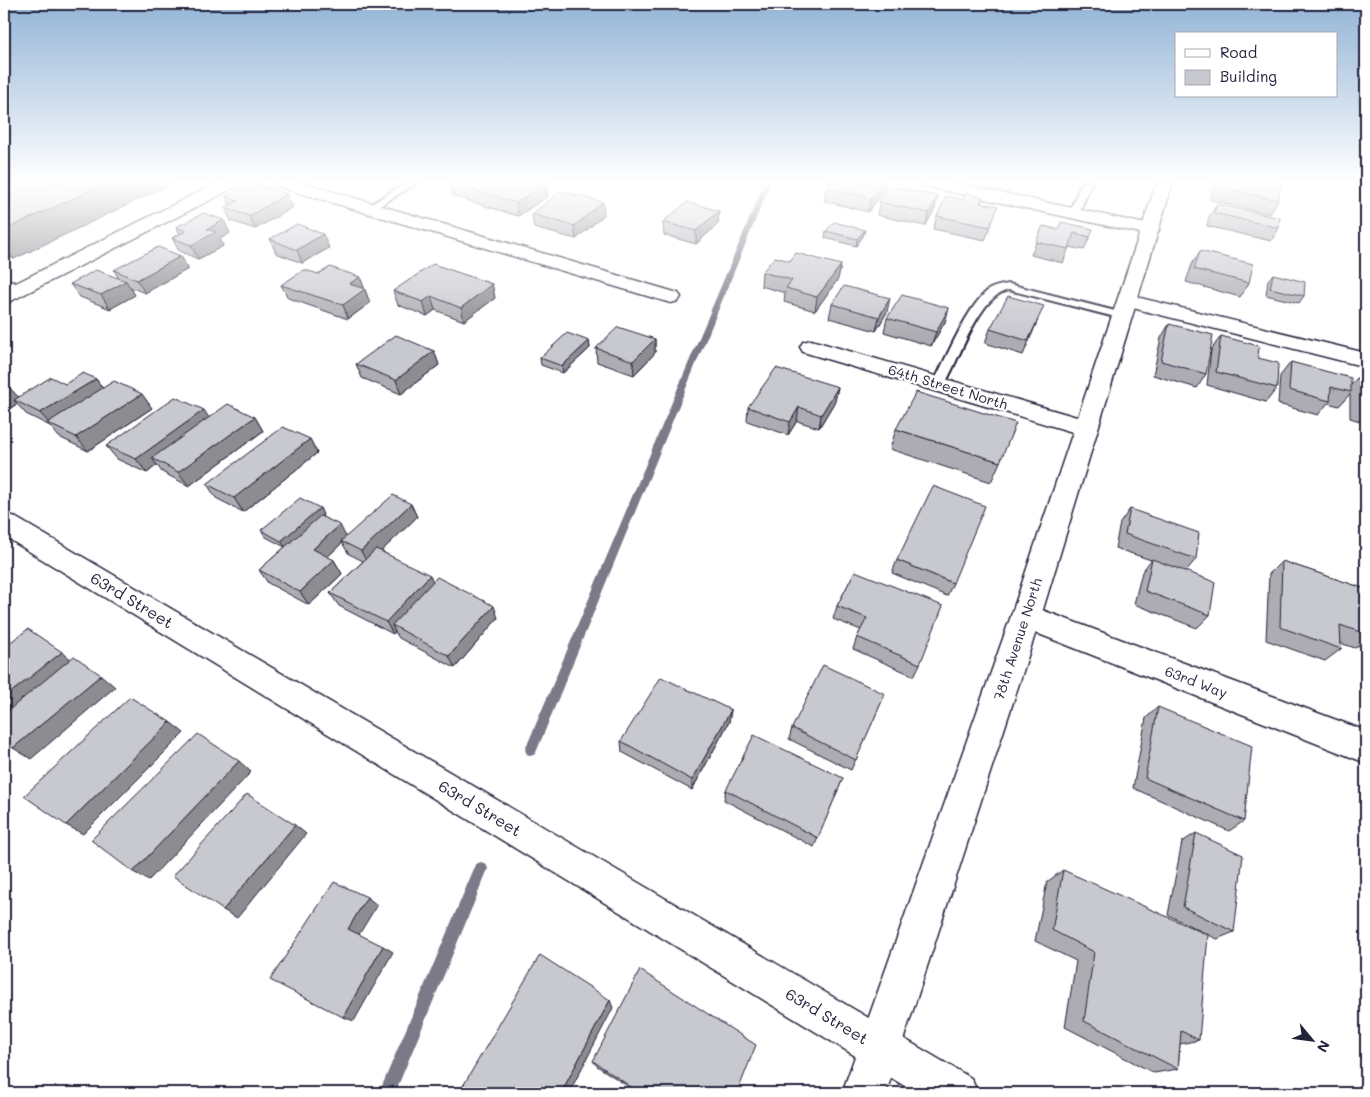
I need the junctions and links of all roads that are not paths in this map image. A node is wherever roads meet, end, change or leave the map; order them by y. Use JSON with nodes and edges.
{"nodes":[{"id":1,"x":123,"y":233,"type":"edge"},
{"id":2,"x":454,"y":233,"type":"edge"},
{"id":3,"x":1149,"y":233,"type":"edge"},
{"id":4,"x":12,"y":285,"type":"edge"},
{"id":5,"x":4,"y":297,"type":"edge"},
{"id":6,"x":671,"y":298,"type":"dead end"},
{"id":7,"x":1126,"y":308,"type":"junction"},
{"id":8,"x":811,"y":347,"type":"dead end"},
{"id":9,"x":1366,"y":360,"type":"edge"},
{"id":10,"x":938,"y":384,"type":"junction"},
{"id":11,"x":1086,"y":428,"type":"junction"},
{"id":12,"x":4,"y":523,"type":"edge"},
{"id":13,"x":1026,"y":616,"type":"junction"},
{"id":14,"x":1366,"y":747,"type":"edge"},
{"id":15,"x":879,"y":1047,"type":"junction"},
{"id":16,"x":864,"y":1093,"type":"edge"},
{"id":17,"x":956,"y":1093,"type":"edge"}],
"edges":[{"from":1,"to":4,"type":"street"},
{"from":2,"to":6,"type":"street"},
{"from":3,"to":7,"type":"street","name":"78th Avenue North"},
{"from":4,"to":5,"type":"street"},
{"from":7,"to":9,"type":"street"},
{"from":7,"to":10,"type":"lane"},
{"from":7,"to":11,"type":"street","name":"78th Avenue North"},
{"from":8,"to":10,"type":"street","name":"64th Street North"},
{"from":10,"to":11,"type":"street","name":"64th Street North"},
{"from":11,"to":13,"type":"street","name":"78th Avenue North"},
{"from":12,"to":15,"type":"street","name":"63rd Street"},
{"from":13,"to":14,"type":"street","name":"63rd Way"},
{"from":13,"to":15,"type":"street","name":"78th Avenue North"},
{"from":15,"to":16,"type":"street","name":"78th Avenue North"},
{"from":15,"to":17,"type":"street","name":"63rd Street"}]}
